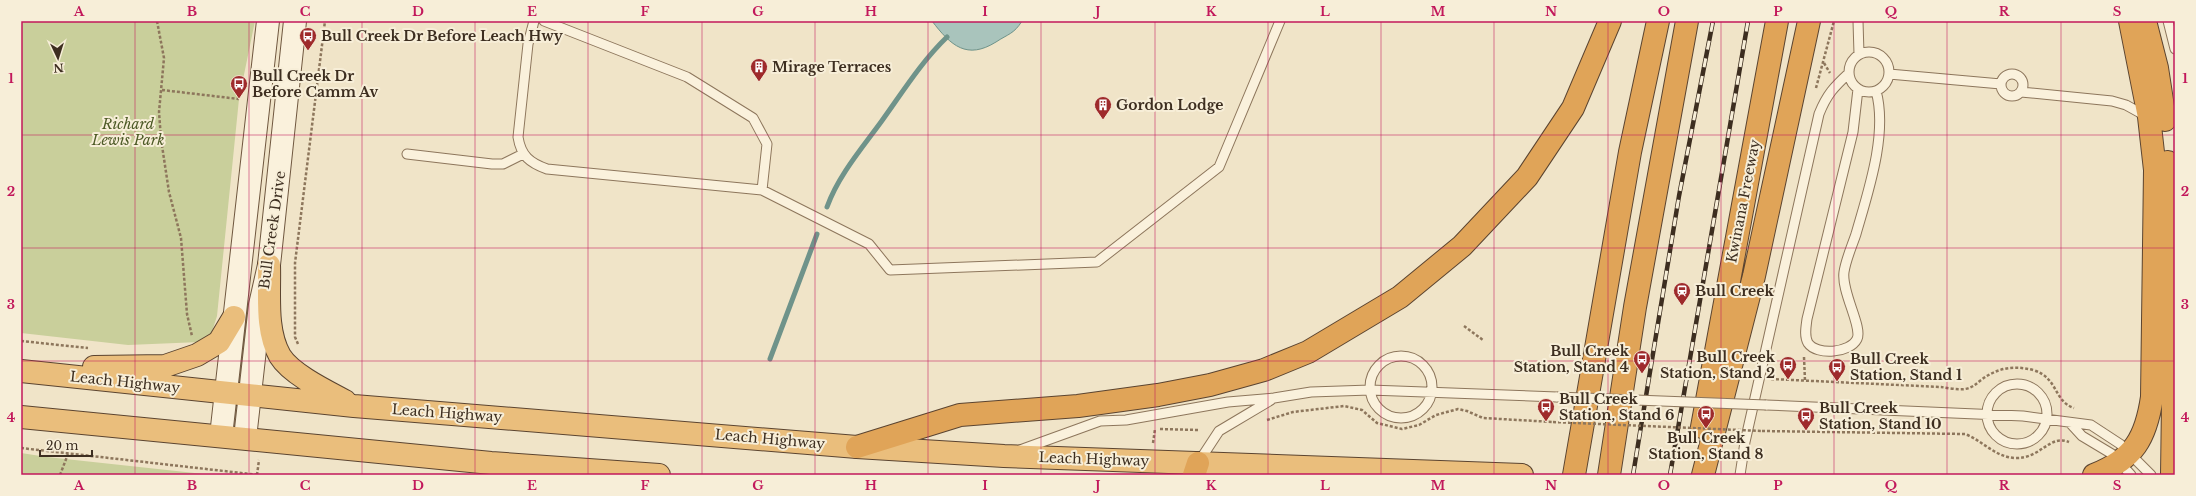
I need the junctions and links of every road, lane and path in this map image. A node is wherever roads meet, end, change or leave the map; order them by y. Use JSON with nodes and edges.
{"nodes":[{"id":1,"x":157,"y":21,"type":"edge"},
{"id":2,"x":295,"y":21,"type":"edge"},
{"id":3,"x":325,"y":21,"type":"edge"},
{"id":4,"x":534,"y":21,"type":"edge"},
{"id":5,"x":544,"y":21,"type":"edge"},
{"id":6,"x":1280,"y":21,"type":"edge"},
{"id":7,"x":1610,"y":21,"type":"edge"},
{"id":8,"x":1658,"y":21,"type":"edge"},
{"id":9,"x":1687,"y":21,"type":"edge"},
{"id":10,"x":1777,"y":21,"type":"edge"},
{"id":11,"x":1809,"y":21,"type":"edge"},
{"id":12,"x":1858,"y":21,"type":"edge"},
{"id":13,"x":2130,"y":21,"type":"edge"},
{"id":14,"x":2145,"y":21,"type":"edge"},
{"id":15,"x":2168,"y":21,"type":"edge"},
{"id":16,"x":267,"y":25,"type":"edge"},
{"id":17,"x":2175,"y":49,"type":"edge"},
{"id":18,"x":1859,"y":54,"type":"junction"},
{"id":19,"x":1849,"y":73,"type":"junction"},
{"id":20,"x":1889,"y":74,"type":"junction"},
{"id":21,"x":2001,"y":84,"type":"junction"},
{"id":22,"x":1858,"y":89,"type":"junction"},
{"id":23,"x":162,"y":90,"type":"junction"},
{"id":24,"x":1876,"y":91,"type":"junction"},
{"id":25,"x":2021,"y":92,"type":"junction"},
{"id":26,"x":239,"y":99,"type":"dead end"},
{"id":27,"x":2149,"y":117,"type":"junction"},
{"id":28,"x":406,"y":154,"type":"dead end"},
{"id":29,"x":523,"y":154,"type":"junction"},
{"id":30,"x":762,"y":190,"type":"junction"},
{"id":31,"x":2174,"y":231,"type":"edge"},
{"id":32,"x":269,"y":265,"type":"junction"},
{"id":33,"x":234,"y":317,"type":"junction"},
{"id":34,"x":1464,"y":326,"type":"dead end"},
{"id":35,"x":192,"y":338,"type":"dead end"},
{"id":36,"x":1483,"y":340,"type":"dead end"},
{"id":37,"x":301,"y":351,"type":"dead end"},
{"id":38,"x":21,"y":365,"type":"edge"},
{"id":39,"x":21,"y":371,"type":"edge"},
{"id":40,"x":1770,"y":380,"type":"dead end"},
{"id":41,"x":1370,"y":390,"type":"junction"},
{"id":42,"x":1432,"y":392,"type":"junction"},
{"id":43,"x":226,"y":394,"type":"junction"},
{"id":44,"x":249,"y":396,"type":"junction"},
{"id":45,"x":1274,"y":398,"type":"junction"},
{"id":46,"x":354,"y":406,"type":"junction"},
{"id":47,"x":2081,"y":411,"type":"dead end"},
{"id":48,"x":1986,"y":414,"type":"junction"},
{"id":49,"x":21,"y":417,"type":"edge"},
{"id":50,"x":2047,"y":419,"type":"junction"},
{"id":51,"x":1261,"y":423,"type":"dead end"},
{"id":52,"x":2071,"y":424,"type":"junction"},
{"id":53,"x":1199,"y":430,"type":"dead end"},
{"id":54,"x":1153,"y":435,"type":"dead end"},
{"id":55,"x":221,"y":436,"type":"junction"},
{"id":56,"x":245,"y":438,"type":"junction"},
{"id":57,"x":2074,"y":444,"type":"dead end"},
{"id":58,"x":857,"y":446,"type":"junction"},
{"id":59,"x":21,"y":448,"type":"edge"},
{"id":60,"x":68,"y":454,"type":"junction"},
{"id":61,"x":1004,"y":456,"type":"junction"},
{"id":62,"x":2127,"y":463,"type":"edge"},
{"id":63,"x":1196,"y":469,"type":"edge"},
{"id":64,"x":60,"y":475,"type":"edge"},
{"id":65,"x":259,"y":475,"type":"edge"},
{"id":66,"x":659,"y":475,"type":"edge"},
{"id":67,"x":1522,"y":475,"type":"edge"},
{"id":68,"x":1574,"y":475,"type":"edge"},
{"id":69,"x":1609,"y":475,"type":"edge"},
{"id":70,"x":1694,"y":475,"type":"edge"},
{"id":71,"x":1703,"y":475,"type":"edge"},
{"id":72,"x":1740,"y":475,"type":"edge"},
{"id":73,"x":2094,"y":475,"type":"edge"},
{"id":74,"x":2152,"y":475,"type":"edge"},
{"id":75,"x":2172,"y":475,"type":"edge"}],
"edges":[{"from":1,"to":23,"type":"path"},
{"from":2,"to":32,"type":"main road","name":"Bull Creek Drive"},
{"from":3,"to":37,"type":"path"},
{"from":4,"to":29,"type":"lane"},
{"from":5,"to":30,"type":"lane"},
{"from":6,"to":30,"type":"lane"},
{"from":7,"to":58,"type":"highway"},
{"from":8,"to":68,"type":"highway"},
{"from":9,"to":69,"type":"highway"},
{"from":10,"to":70,"type":"highway","name":"Kwinana Freeway"},
{"from":11,"to":71,"type":"highway"},
{"from":12,"to":18,"type":"lane"},
{"from":13,"to":27,"type":"highway"},
{"from":14,"to":31,"type":"highway"},
{"from":15,"to":17,"type":"lane"},
{"from":16,"to":33,"type":"main road","name":"Bull Creek Drive"},
{"from":18,"to":19,"type":"lane"},
{"from":18,"to":20,"type":"lane"},
{"from":19,"to":22,"type":"lane"},
{"from":19,"to":72,"type":"lane"},
{"from":20,"to":21,"type":"lane"},
{"from":20,"to":24,"type":"lane"},
{"from":21,"to":25,"type":"lane"},
{"from":21,"to":25,"type":"lane"},
{"from":22,"to":24,"type":"lane"},
{"from":22,"to":24,"type":"lane"},
{"from":23,"to":26,"type":"path"},
{"from":23,"to":35,"type":"path"},
{"from":25,"to":27,"type":"lane"},
{"from":27,"to":62,"type":"highway"},
{"from":28,"to":29,"type":"lane"},
{"from":29,"to":30,"type":"lane"},
{"from":31,"to":75,"type":"highway"},
{"from":32,"to":44,"type":"main road","name":"Bull Creek Drive"},
{"from":32,"to":46,"type":"highway"},
{"from":33,"to":38,"type":"highway"},
{"from":33,"to":43,"type":"main road","name":"Bull Creek Drive"},
{"from":34,"to":36,"type":"path"},
{"from":39,"to":43,"type":"highway","name":"Leach Highway"},
{"from":40,"to":47,"type":"path"},
{"from":41,"to":42,"type":"lane"},
{"from":41,"to":42,"type":"lane"},
{"from":41,"to":42,"type":"lane"},
{"from":41,"to":45,"type":"lane"},
{"from":42,"to":48,"type":"lane","bridge":true},
{"from":43,"to":44,"type":"highway","name":"Leach Highway"},
{"from":43,"to":55,"type":"main road","name":"Bull Creek Drive"},
{"from":44,"to":46,"type":"highway","name":"Leach Highway"},
{"from":44,"to":56,"type":"main road","name":"Bull Creek Drive"},
{"from":45,"to":61,"type":"lane"},
{"from":45,"to":63,"type":"lane"},
{"from":46,"to":58,"type":"highway","name":"Leach Highway"},
{"from":48,"to":50,"type":"lane"},
{"from":48,"to":50,"type":"lane"},
{"from":48,"to":50,"type":"lane"},
{"from":49,"to":55,"type":"highway"},
{"from":50,"to":52,"type":"lane"},
{"from":51,"to":57,"type":"path","bridge":true},
{"from":52,"to":62,"type":"lane"},
{"from":52,"to":62,"type":"lane"},
{"from":53,"to":54,"type":"path"},
{"from":55,"to":56,"type":"highway"},
{"from":56,"to":66,"type":"highway"},
{"from":58,"to":61,"type":"highway","name":"Leach Highway"},
{"from":59,"to":60,"type":"path"},
{"from":60,"to":64,"type":"path"},
{"from":60,"to":65,"type":"path"},
{"from":61,"to":63,"type":"highway","name":"Leach Highway"},
{"from":62,"to":73,"type":"highway"},
{"from":62,"to":74,"type":"lane"},
{"from":63,"to":67,"type":"highway","name":"Leach Highway"}]}
